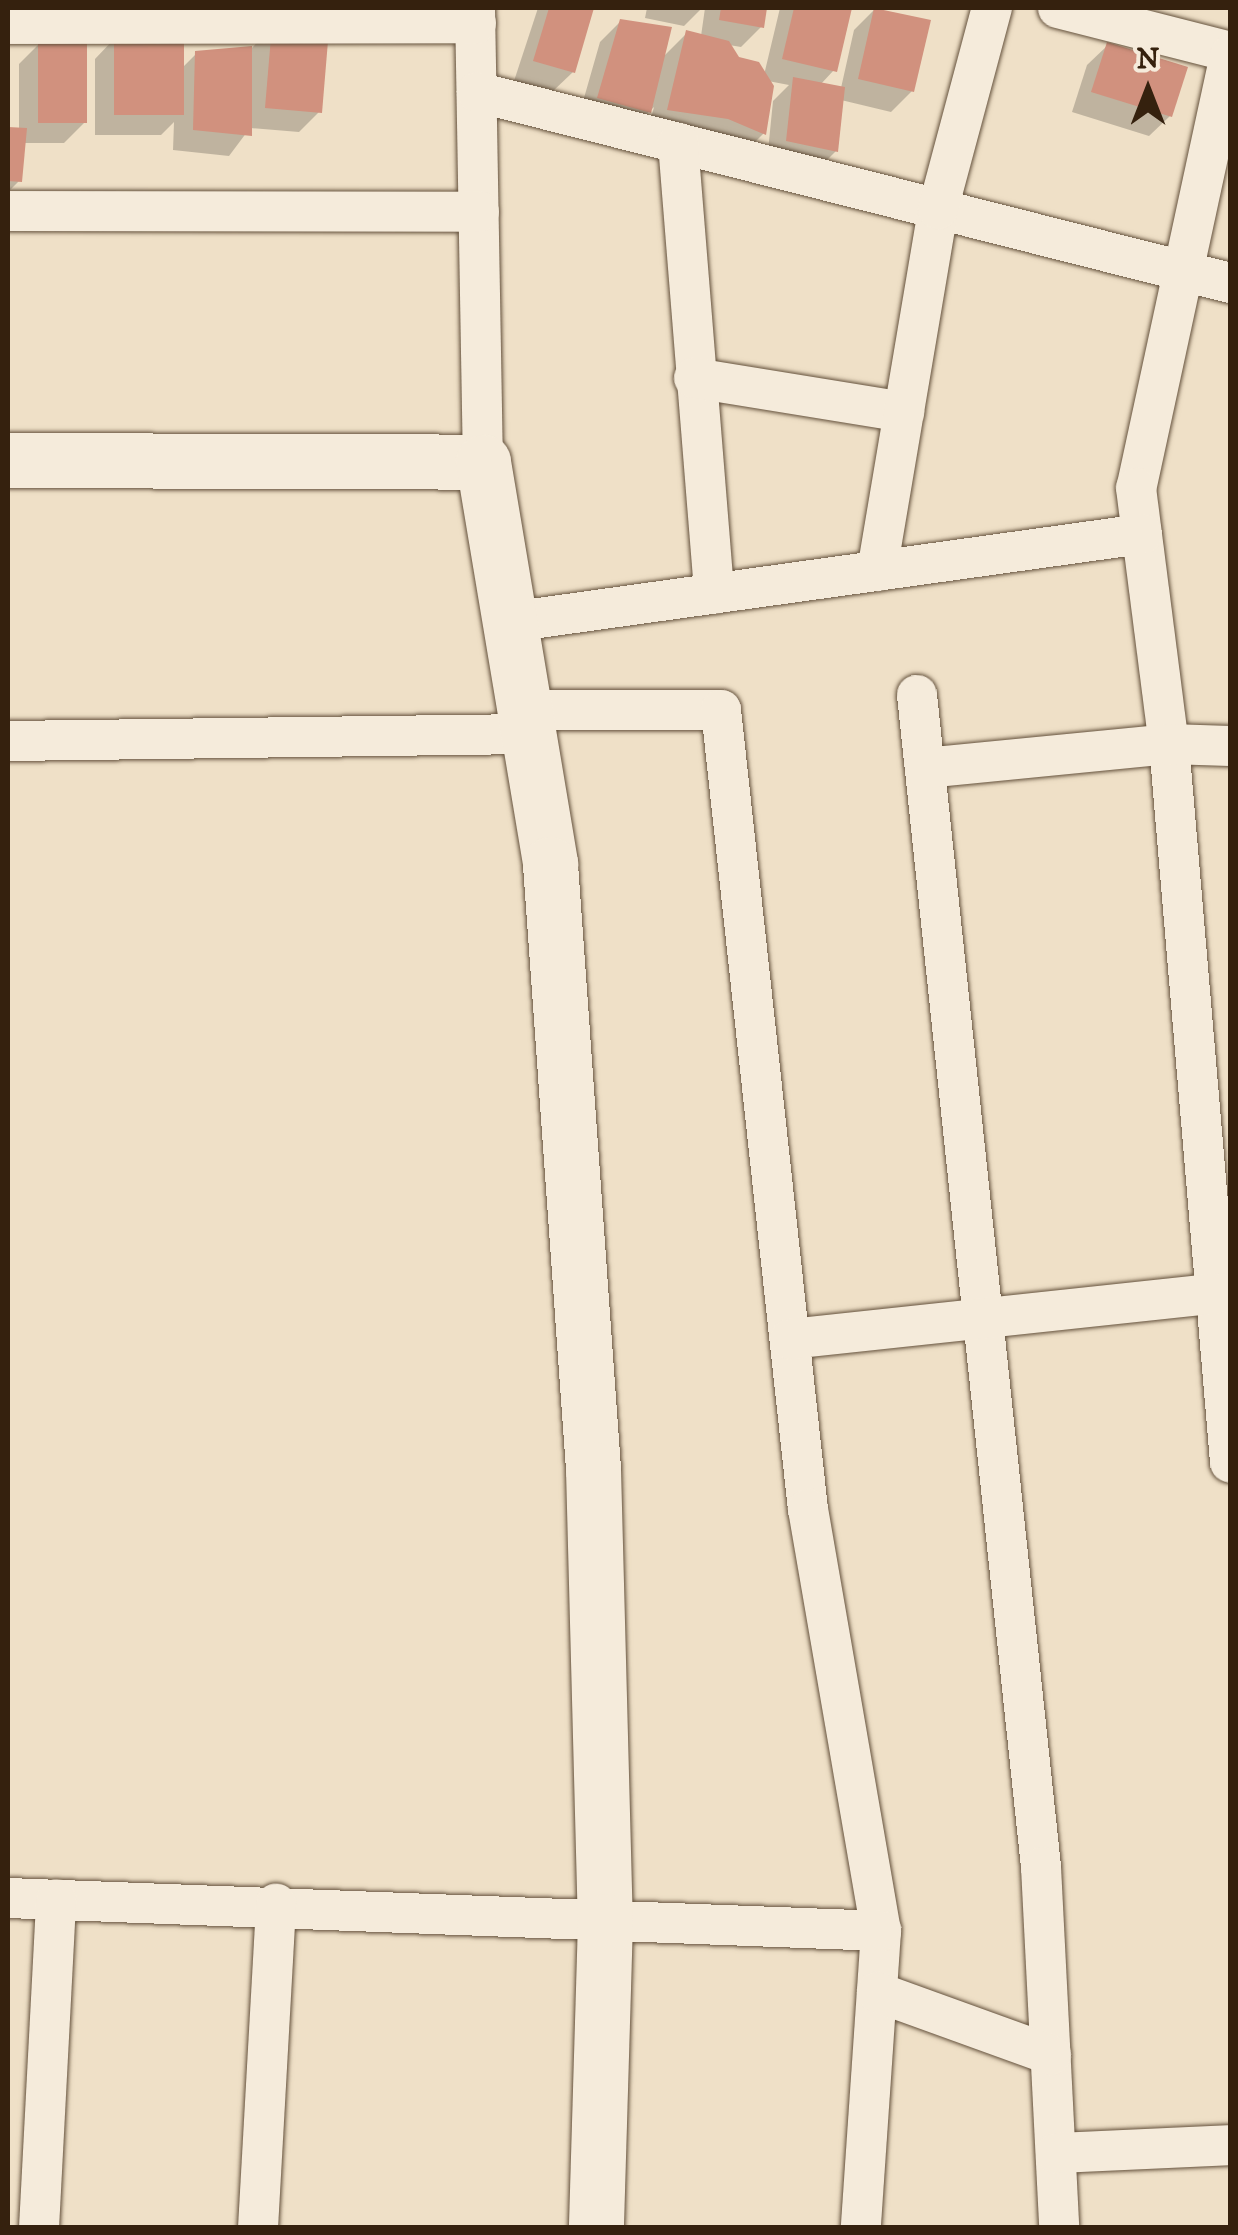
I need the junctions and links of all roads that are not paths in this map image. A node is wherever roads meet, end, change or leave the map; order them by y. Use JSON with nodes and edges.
{"nodes":[{"id":1,"x":992,"y":8,"type":"edge"},
{"id":2,"x":1058,"y":8,"type":"edge"},
{"id":3,"x":475,"y":15,"type":"edge"},
{"id":4,"x":8,"y":24,"type":"edge"},
{"id":5,"x":1230,"y":53,"type":"edge"},
{"id":6,"x":477,"y":92,"type":"junction"},
{"id":7,"x":678,"y":143,"type":"junction"},
{"id":8,"x":938,"y":209,"type":"junction"},
{"id":9,"x":8,"y":211,"type":"edge"},
{"id":10,"x":479,"y":212,"type":"junction"},
{"id":11,"x":1183,"y":270,"type":"junction"},
{"id":12,"x":1230,"y":283,"type":"edge"},
{"id":13,"x":694,"y":378,"type":"junction"},
{"id":14,"x":904,"y":412,"type":"junction"},
{"id":15,"x":8,"y":460,"type":"edge"},
{"id":16,"x":483,"y":462,"type":"junction"},
{"id":17,"x":1142,"y":534,"type":"junction"},
{"id":18,"x":877,"y":571,"type":"junction"},
{"id":19,"x":714,"y":594,"type":"junction"},
{"id":20,"x":510,"y":622,"type":"junction"},
{"id":21,"x":917,"y":695,"type":"dead end"},
{"id":22,"x":526,"y":722,"type":"junction"},
{"id":23,"x":8,"y":742,"type":"edge"},
{"id":24,"x":1169,"y":744,"type":"junction"},
{"id":25,"x":1230,"y":746,"type":"edge"},
{"id":26,"x":925,"y":768,"type":"junction"},
{"id":27,"x":1218,"y":1292,"type":"junction"},
{"id":28,"x":984,"y":1318,"type":"junction"},
{"id":29,"x":790,"y":1340,"type":"junction"},
{"id":30,"x":1230,"y":1462,"type":"edge"},
{"id":31,"x":8,"y":1898,"type":"edge"},
{"id":32,"x":56,"y":1899,"type":"junction"},
{"id":33,"x":276,"y":1904,"type":"junction"},
{"id":34,"x":605,"y":1922,"type":"junction"},
{"id":35,"x":881,"y":1931,"type":"junction"},
{"id":36,"x":877,"y":1992,"type":"junction"},
{"id":37,"x":1050,"y":2055,"type":"junction"},
{"id":38,"x":1230,"y":2145,"type":"edge"},
{"id":39,"x":1056,"y":2153,"type":"junction"},
{"id":40,"x":39,"y":2228,"type":"edge"},
{"id":41,"x":258,"y":2228,"type":"edge"},
{"id":42,"x":596,"y":2228,"type":"edge"},
{"id":43,"x":860,"y":2228,"type":"edge"},
{"id":44,"x":1059,"y":2228,"type":"edge"}],
"edges":[{"from":1,"to":8,"type":"street"},
{"from":2,"to":5,"type":"street"},
{"from":3,"to":4,"type":"street"},
{"from":3,"to":6,"type":"street"},
{"from":5,"to":11,"type":"street"},
{"from":6,"to":7,"type":"street"},
{"from":6,"to":10,"type":"street"},
{"from":7,"to":8,"type":"street"},
{"from":7,"to":13,"type":"street"},
{"from":8,"to":11,"type":"street"},
{"from":8,"to":14,"type":"street"},
{"from":9,"to":10,"type":"street"},
{"from":10,"to":16,"type":"street"},
{"from":11,"to":12,"type":"street"},
{"from":11,"to":17,"type":"street"},
{"from":13,"to":14,"type":"street"},
{"from":13,"to":19,"type":"street"},
{"from":14,"to":18,"type":"street"},
{"from":15,"to":16,"type":"street"},
{"from":16,"to":20,"type":"street"},
{"from":17,"to":18,"type":"street"},
{"from":17,"to":24,"type":"street"},
{"from":18,"to":19,"type":"street"},
{"from":19,"to":20,"type":"street"},
{"from":20,"to":22,"type":"street"},
{"from":21,"to":26,"type":"street"},
{"from":22,"to":23,"type":"street"},
{"from":22,"to":29,"type":"street"},
{"from":22,"to":34,"type":"street"},
{"from":24,"to":25,"type":"street"},
{"from":24,"to":26,"type":"street"},
{"from":24,"to":27,"type":"street"},
{"from":26,"to":28,"type":"street"},
{"from":27,"to":28,"type":"street"},
{"from":27,"to":30,"type":"street"},
{"from":28,"to":29,"type":"street"},
{"from":28,"to":37,"type":"street"},
{"from":29,"to":35,"type":"street"},
{"from":31,"to":32,"type":"street"},
{"from":32,"to":33,"type":"street"},
{"from":32,"to":40,"type":"street"},
{"from":33,"to":34,"type":"street"},
{"from":33,"to":41,"type":"street"},
{"from":34,"to":35,"type":"street"},
{"from":34,"to":42,"type":"street"},
{"from":35,"to":36,"type":"street"},
{"from":36,"to":37,"type":"street"},
{"from":36,"to":43,"type":"street"},
{"from":37,"to":39,"type":"street"},
{"from":38,"to":39,"type":"street"},
{"from":39,"to":44,"type":"street"}]}
